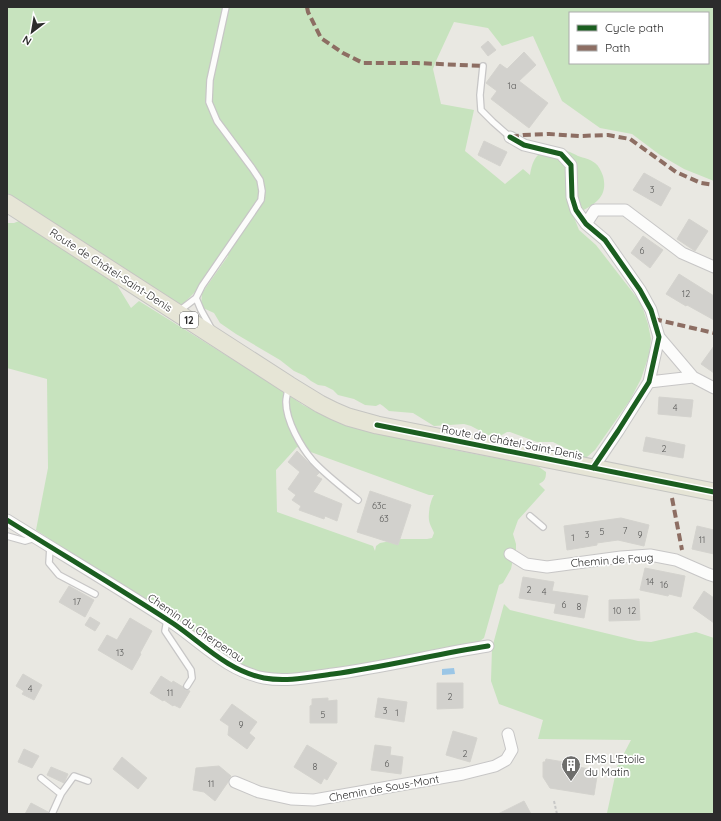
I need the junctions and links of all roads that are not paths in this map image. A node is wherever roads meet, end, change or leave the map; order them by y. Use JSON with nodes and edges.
{"nodes":[{"id":1,"x":226,"y":7,"type":"edge"},
{"id":2,"x":483,"y":66,"type":"dead end"},
{"id":3,"x":510,"y":137,"type":"joint"},
{"id":4,"x":7,"y":203,"type":"edge"},
{"id":5,"x":586,"y":224,"type":"junction"},
{"id":6,"x":714,"y":267,"type":"edge"},
{"id":7,"x":196,"y":298,"type":"junction"},
{"id":8,"x":177,"y":313,"type":"junction"},
{"id":9,"x":659,"y":337,"type":"junction"},
{"id":10,"x":217,"y":339,"type":"junction"},
{"id":11,"x":693,"y":377,"type":"junction"},
{"id":12,"x":649,"y":382,"type":"junction"},
{"id":13,"x":289,"y":385,"type":"junction"},
{"id":14,"x":714,"y":388,"type":"edge"},
{"id":15,"x":593,"y":468,"type":"junction"},
{"id":16,"x":714,"y":492,"type":"edge"},
{"id":17,"x":358,"y":500,"type":"dead end"},
{"id":18,"x":530,"y":516,"type":"dead end"},
{"id":19,"x":7,"y":520,"type":"edge"},
{"id":20,"x":543,"y":527,"type":"dead end"},
{"id":21,"x":7,"y":536,"type":"edge"},
{"id":22,"x":36,"y":538,"type":"junction"},
{"id":23,"x":50,"y":547,"type":"junction"},
{"id":24,"x":510,"y":554,"type":"dead end"},
{"id":25,"x":714,"y":576,"type":"edge"},
{"id":26,"x":95,"y":594,"type":"dead end"},
{"id":27,"x":167,"y":620,"type":"junction"},
{"id":28,"x":488,"y":646,"type":"dead end"},
{"id":29,"x":187,"y":686,"type":"dead end"},
{"id":30,"x":508,"y":734,"type":"dead end"},
{"id":31,"x":41,"y":778,"type":"dead end"},
{"id":32,"x":88,"y":782,"type":"dead end"},
{"id":33,"x":235,"y":782,"type":"dead end"},
{"id":34,"x":61,"y":794,"type":"junction"},
{"id":35,"x":52,"y":814,"type":"edge"}],
"edges":[{"from":1,"to":7,"type":"lane"},
{"from":2,"to":3,"type":"lane"},
{"from":3,"to":5,"type":"street"},
{"from":4,"to":8,"type":"main road","name":"Route de Châtel-Saint-Denis","number":"12"},
{"from":5,"to":6,"type":"street"},
{"from":5,"to":9,"type":"street"},
{"from":7,"to":8,"type":"lane"},
{"from":7,"to":10,"type":"lane"},
{"from":8,"to":10,"type":"main road","name":"Route de Châtel-Saint-Denis","number":"12"},
{"from":9,"to":11,"type":"street"},
{"from":9,"to":12,"type":"street"},
{"from":10,"to":13,"type":"main road","name":"Route de Châtel-Saint-Denis","number":"12"},
{"from":11,"to":12,"type":"street"},
{"from":11,"to":14,"type":"street"},
{"from":12,"to":15,"type":"street"},
{"from":13,"to":15,"type":"main road","name":"Route de Châtel-Saint-Denis","number":"12"},
{"from":13,"to":17,"type":"lane"},
{"from":15,"to":16,"type":"main road","name":"Route de Châtel-Saint-Denis","number":"12"},
{"from":18,"to":20,"type":"lane"},
{"from":19,"to":22,"type":"street","name":"Chemin du Cherpenau"},
{"from":21,"to":22,"type":"lane"},
{"from":22,"to":23,"type":"street","name":"Chemin du Cherpenau"},
{"from":23,"to":26,"type":"lane"},
{"from":23,"to":27,"type":"street","name":"Chemin du Cherpenau"},
{"from":24,"to":25,"type":"street","name":"Chemin de Faug"},
{"from":27,"to":28,"type":"street","name":"Chemin du Cherpenau"},
{"from":27,"to":29,"type":"lane"},
{"from":30,"to":33,"type":"street","name":"Chemin de Sous-Mont"},
{"from":31,"to":34,"type":"lane"},
{"from":32,"to":34,"type":"lane"},
{"from":34,"to":35,"type":"lane"}]}
